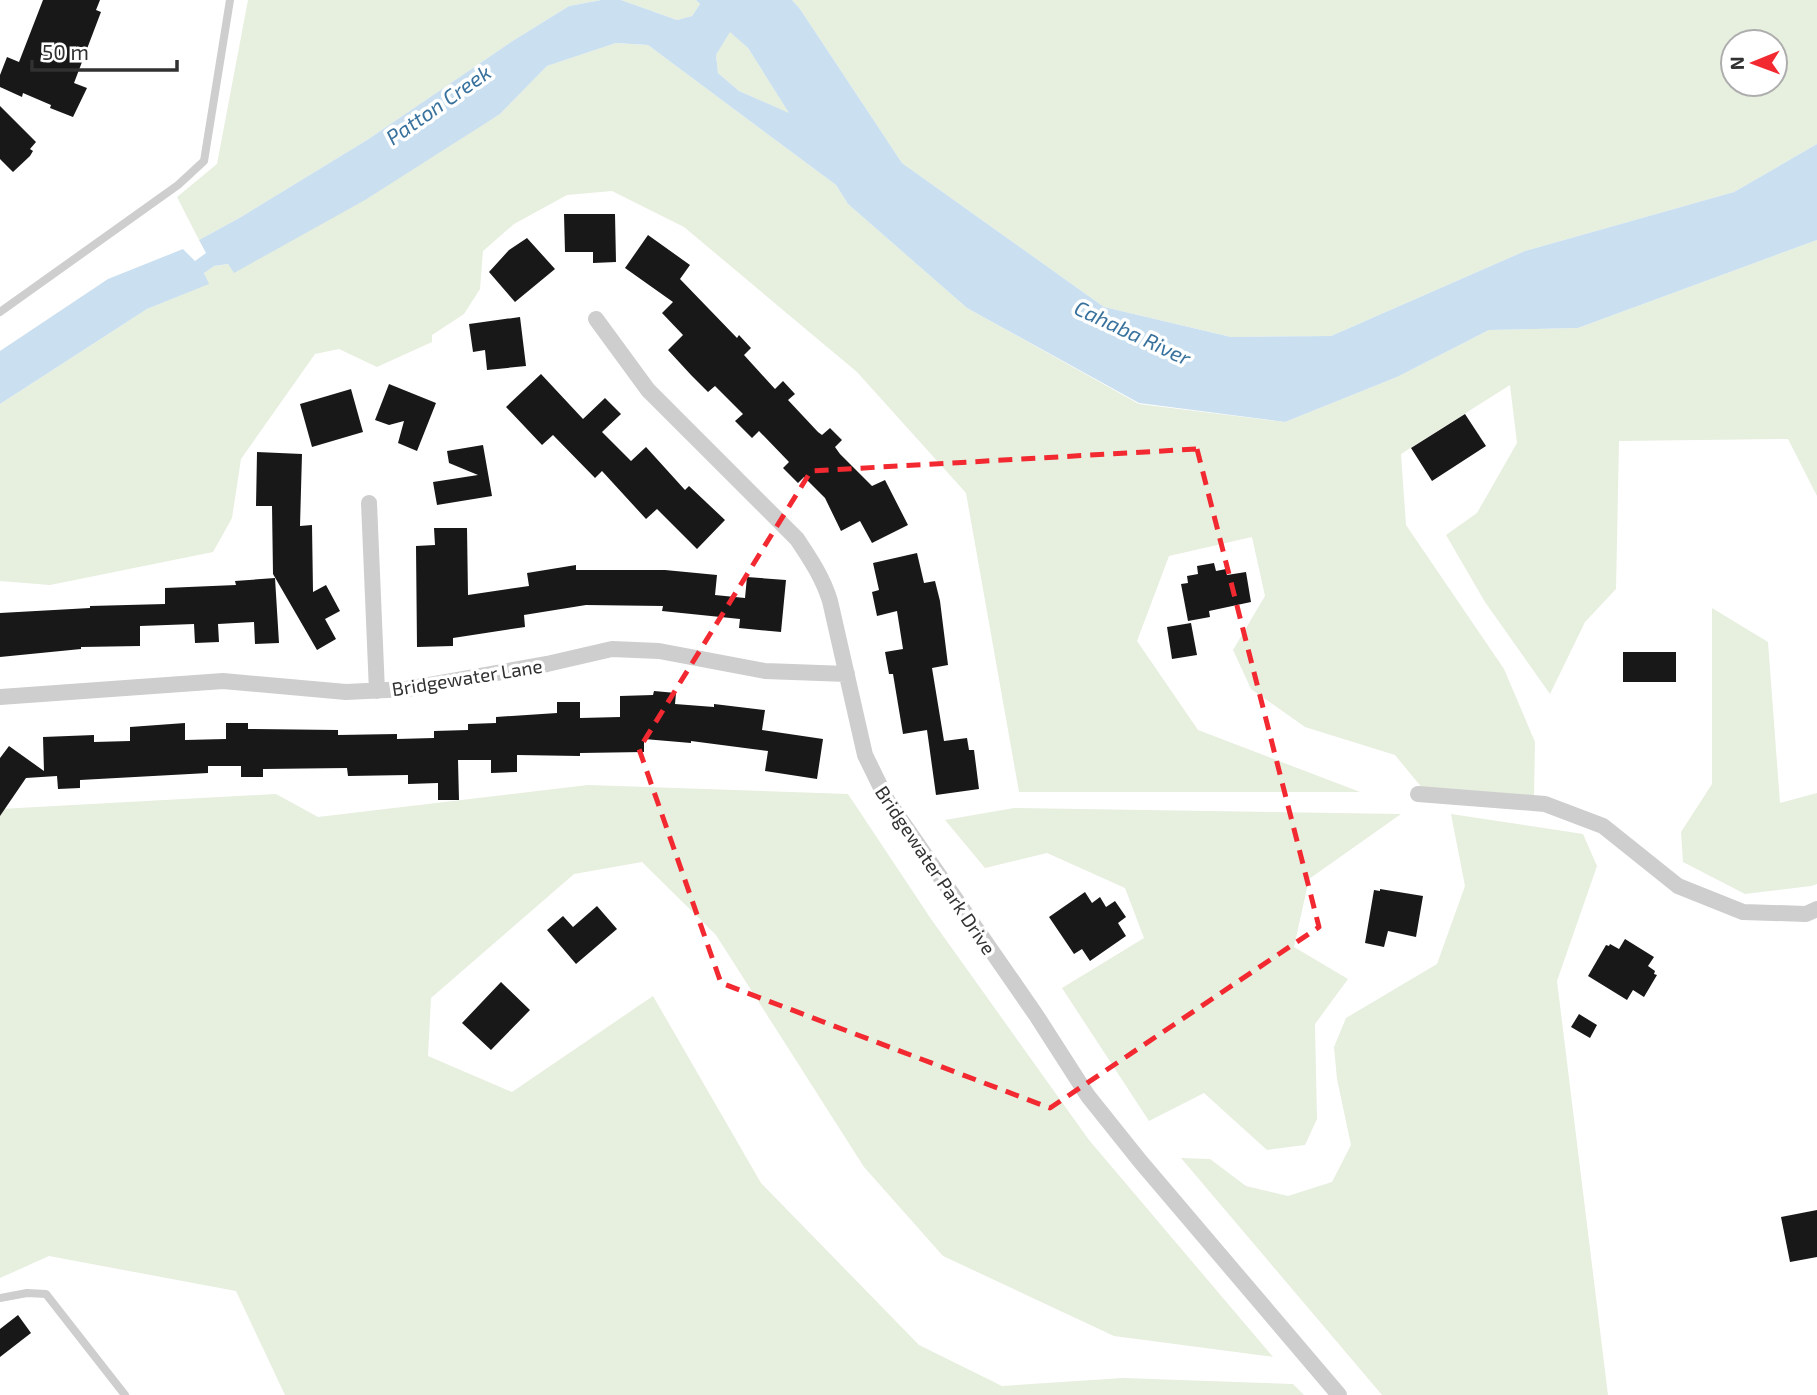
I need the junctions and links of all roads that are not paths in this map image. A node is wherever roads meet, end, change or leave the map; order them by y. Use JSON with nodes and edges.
{"nodes":[{"id":1,"x":230,"y":0,"type":"edge"},
{"id":2,"x":0,"y":312,"type":"edge"},
{"id":3,"x":596,"y":319,"type":"dead end"},
{"id":4,"x":369,"y":503,"type":"dead end"},
{"id":5,"x":847,"y":674,"type":"junction"},
{"id":6,"x":377,"y":691,"type":"junction"},
{"id":7,"x":0,"y":697,"type":"edge"},
{"id":8,"x":1418,"y":794,"type":"dead end"},
{"id":9,"x":1817,"y":909,"type":"edge"},
{"id":10,"x":0,"y":1298,"type":"edge"},
{"id":11,"x":125,"y":1395,"type":"edge"},
{"id":12,"x":1339,"y":1395,"type":"edge"}],
"edges":[{"from":1,"to":2,"type":"lane"},
{"from":3,"to":5,"type":"street","name":"Bridgewater Park Drive"},
{"from":4,"to":6,"type":"street"},
{"from":5,"to":6,"type":"street","name":"Bridgewater Lane"},
{"from":5,"to":12,"type":"street","name":"Bridgewater Park Drive"},
{"from":6,"to":7,"type":"street","name":"Bridgewater Lane"},
{"from":8,"to":9,"type":"street"},
{"from":10,"to":11,"type":"lane"}]}
